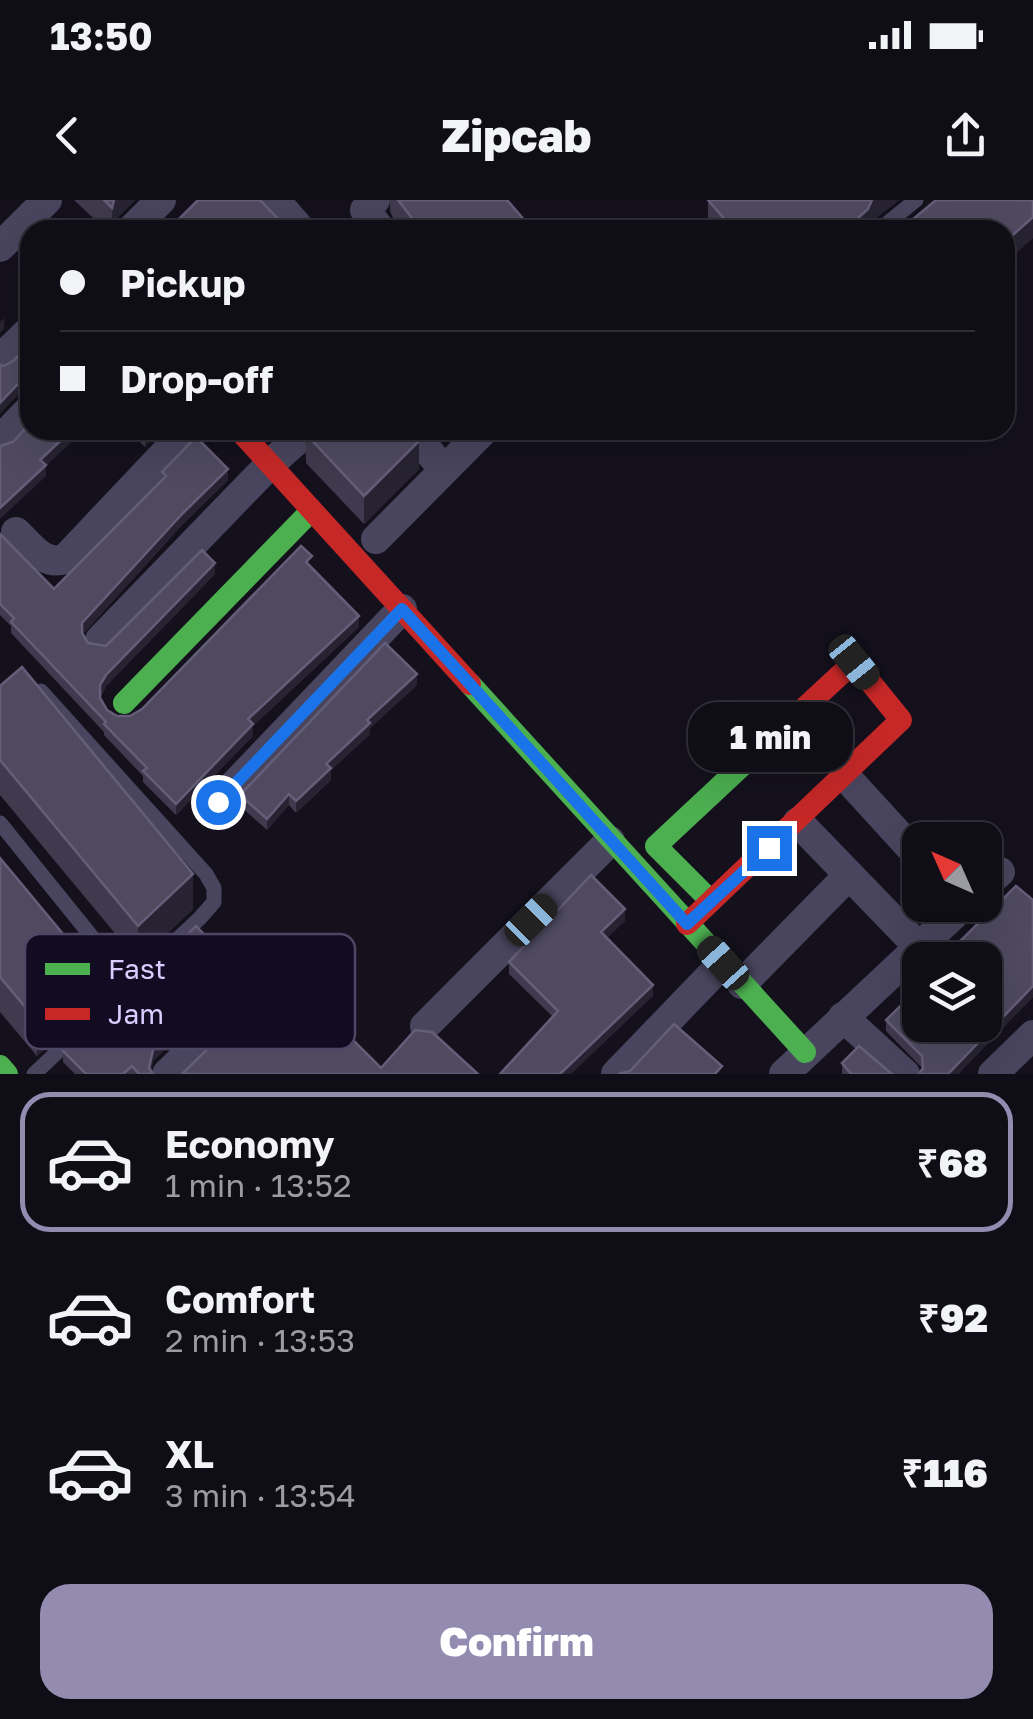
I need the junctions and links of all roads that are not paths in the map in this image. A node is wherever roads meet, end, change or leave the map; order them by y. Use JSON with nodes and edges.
{"nodes":[{"id":1,"x":161,"y":200,"type":"edge"},
{"id":2,"x":275,"y":200,"type":"edge"},
{"id":3,"x":375,"y":200,"type":"edge"},
{"id":4,"x":916,"y":200,"type":"edge"},
{"id":5,"x":141,"y":220,"type":"edge"},
{"id":6,"x":292,"y":220,"type":"edge"},
{"id":7,"x":374,"y":220,"type":"edge"},
{"id":8,"x":891,"y":220,"type":"edge"},
{"id":9,"x":20,"y":225,"type":"edge"},
{"id":10,"x":0,"y":247,"type":"edge"},
{"id":11,"x":20,"y":419,"type":"edge"},
{"id":12,"x":0,"y":440,"type":"edge"},
{"id":13,"x":178,"y":440,"type":"edge"},
{"id":14,"x":419,"y":440,"type":"edge"},
{"id":15,"x":474,"y":440,"type":"edge"},
{"id":16,"x":286,"y":443,"type":"edge"},
{"id":17,"x":444,"y":470,"type":"junction"},
{"id":18,"x":311,"y":511,"type":"junction"},
{"id":19,"x":16,"y":532,"type":"dead end"},
{"id":20,"x":376,"y":539,"type":"dead end"},
{"id":21,"x":402,"y":609,"type":"junction"},
{"id":22,"x":100,"y":640,"type":"edge"},
{"id":23,"x":23,"y":672,"type":"edge"},
{"id":24,"x":124,"y":704,"type":"dead end"},
{"id":25,"x":845,"y":776,"type":"junction"},
{"id":26,"x":218,"y":802,"type":"dead end"},
{"id":27,"x":798,"y":822,"type":"junction"},
{"id":28,"x":0,"y":823,"type":"edge"},
{"id":29,"x":902,"y":838,"type":"edge"},
{"id":30,"x":610,"y":841,"type":"junction"},
{"id":31,"x":849,"y":875,"type":"junction"},
{"id":32,"x":712,"y":902,"type":"junction"},
{"id":33,"x":944,"y":922,"type":"edge"},
{"id":34,"x":687,"y":924,"type":"junction"},
{"id":35,"x":90,"y":934,"type":"edge"},
{"id":36,"x":181,"y":934,"type":"edge"},
{"id":37,"x":914,"y":942,"type":"edge"},
{"id":38,"x":922,"y":942,"type":"edge"},
{"id":39,"x":902,"y":961,"type":"edge"},
{"id":40,"x":733,"y":974,"type":"junction"},
{"id":41,"x":843,"y":1017,"type":"junction"},
{"id":42,"x":425,"y":1026,"type":"dead end"},
{"id":43,"x":1033,"y":1035,"type":"edge"},
{"id":44,"x":61,"y":1049,"type":"edge"},
{"id":45,"x":794,"y":1063,"type":"edge"},
{"id":46,"x":0,"y":1066,"type":"edge"},
{"id":47,"x":7,"y":1074,"type":"edge"},
{"id":48,"x":34,"y":1074,"type":"edge"},
{"id":49,"x":616,"y":1074,"type":"edge"},
{"id":50,"x":905,"y":1074,"type":"edge"},
{"id":51,"x":994,"y":1074,"type":"edge"}],
"edges":[{"from":1,"to":5,"type":"street"},
{"from":2,"to":6,"type":"street"},
{"from":3,"to":7,"type":"street"},
{"from":4,"to":8,"type":"lane"},
{"from":9,"to":10,"type":"street"},
{"from":11,"to":12,"type":"street"},
{"from":13,"to":19,"type":"street"},
{"from":14,"to":17,"type":"street"},
{"from":15,"to":17,"type":"street"},
{"from":16,"to":18,"type":"street"},
{"from":16,"to":22,"type":"street"},
{"from":17,"to":20,"type":"street"},
{"from":18,"to":21,"type":"street"},
{"from":18,"to":24,"type":"street"},
{"from":21,"to":26,"type":"street"},
{"from":21,"to":30,"type":"street"},
{"from":23,"to":36,"type":"lane"},
{"from":25,"to":27,"type":"street"},
{"from":25,"to":29,"type":"street"},
{"from":25,"to":32,"type":"street"},
{"from":27,"to":31,"type":"street"},
{"from":27,"to":32,"type":"street"},
{"from":28,"to":35,"type":"lane"},
{"from":30,"to":34,"type":"street"},
{"from":30,"to":42,"type":"street"},
{"from":31,"to":37,"type":"street"},
{"from":31,"to":40,"type":"street"},
{"from":32,"to":34,"type":"street"},
{"from":33,"to":38,"type":"street"},
{"from":34,"to":40,"type":"street"},
{"from":39,"to":41,"type":"street"},
{"from":40,"to":45,"type":"street"},
{"from":40,"to":49,"type":"street"},
{"from":41,"to":45,"type":"street"},
{"from":41,"to":50,"type":"street"},
{"from":43,"to":51,"type":"street"},
{"from":44,"to":48,"type":"lane"},
{"from":46,"to":47,"type":"street"}]}
